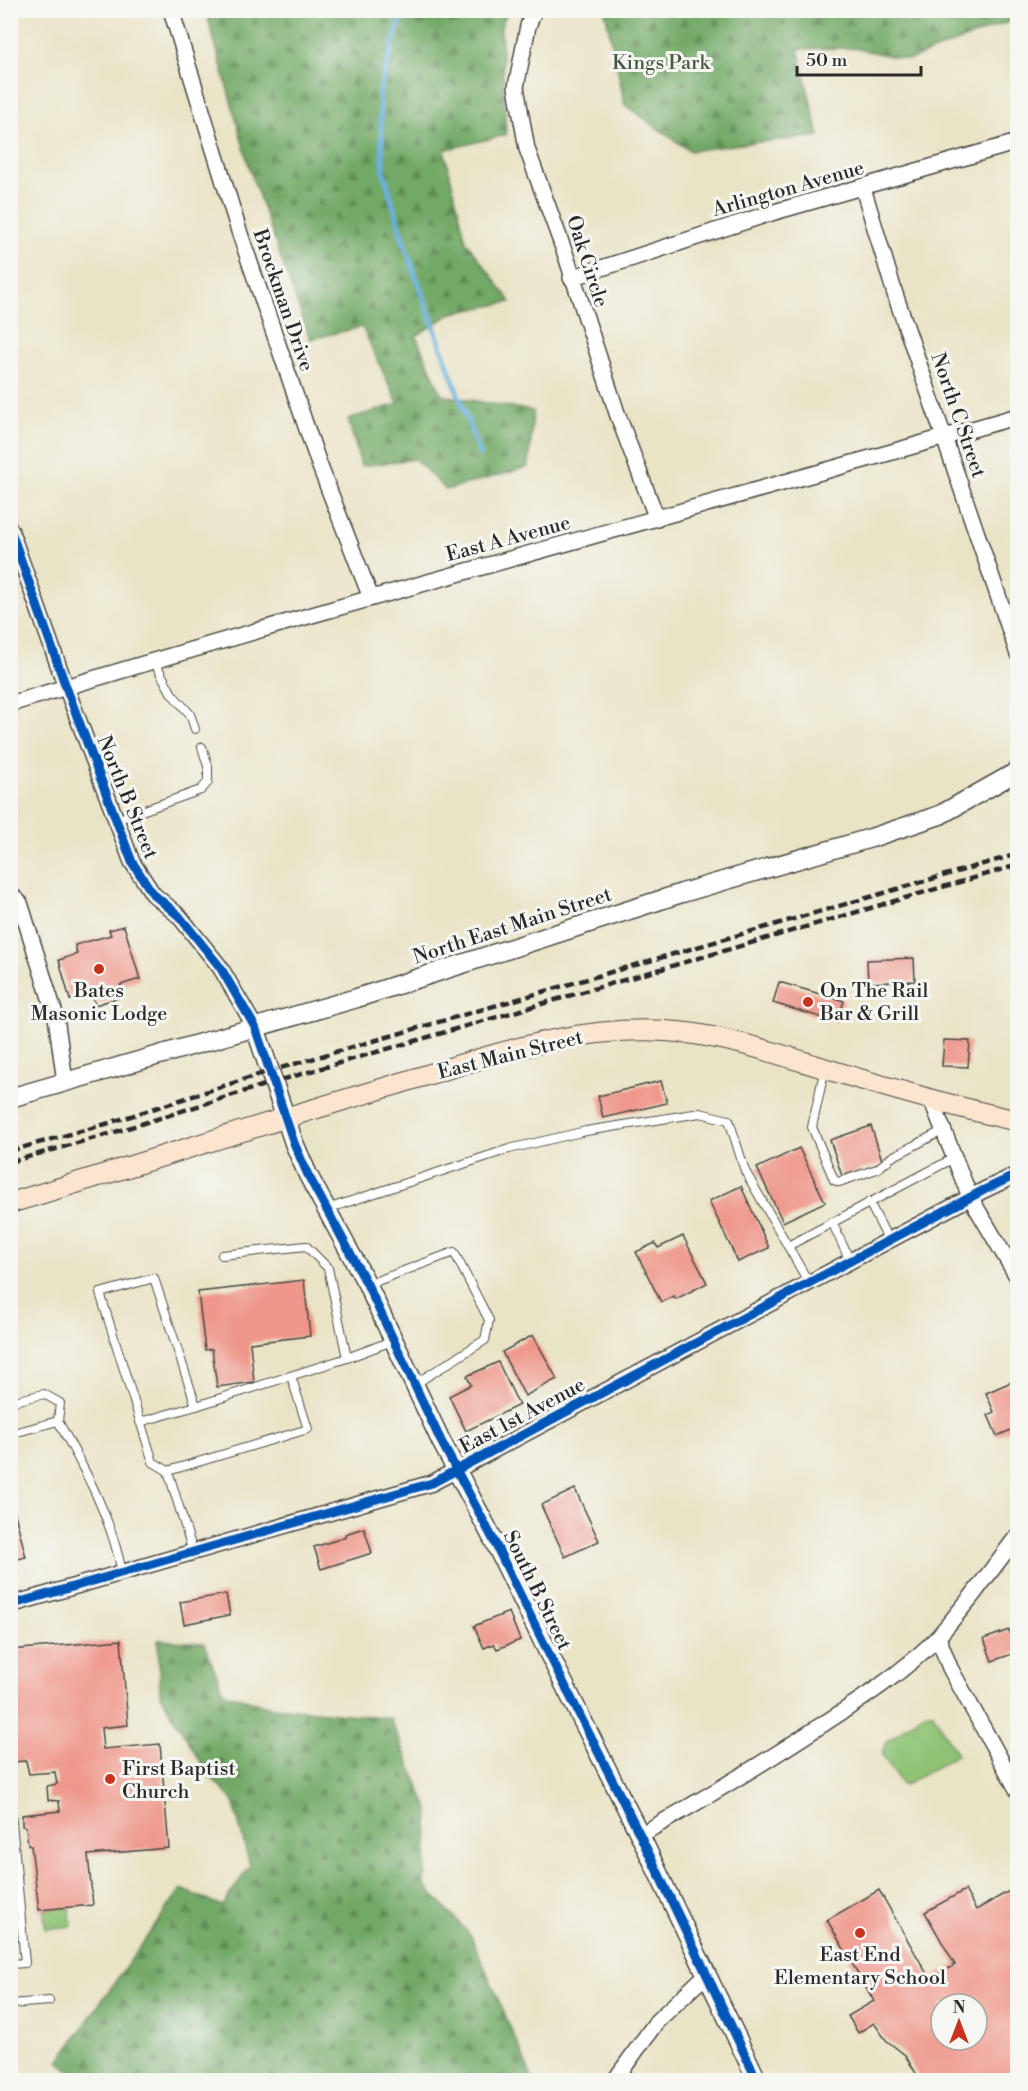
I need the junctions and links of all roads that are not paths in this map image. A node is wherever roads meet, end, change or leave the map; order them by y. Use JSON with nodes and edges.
{"nodes":[{"id":1,"x":171,"y":10,"type":"edge"},
{"id":2,"x":534,"y":10,"type":"edge"},
{"id":3,"x":1017,"y":142,"type":"edge"},
{"id":4,"x":863,"y":188,"type":"junction"},
{"id":5,"x":571,"y":278,"type":"junction"},
{"id":6,"x":1017,"y":416,"type":"edge"},
{"id":7,"x":945,"y":437,"type":"junction"},
{"id":8,"x":657,"y":519,"type":"junction"},
{"id":9,"x":10,"y":530,"type":"edge"},
{"id":10,"x":370,"y":598,"type":"junction"},
{"id":11,"x":1017,"y":654,"type":"edge"},
{"id":12,"x":154,"y":662,"type":"junction"},
{"id":13,"x":66,"y":687,"type":"junction"},
{"id":14,"x":10,"y":704,"type":"edge"},
{"id":15,"x":195,"y":729,"type":"dead end"},
{"id":16,"x":202,"y":747,"type":"dead end"},
{"id":17,"x":1017,"y":771,"type":"edge"},
{"id":18,"x":116,"y":820,"type":"junction"},
{"id":19,"x":10,"y":894,"type":"edge"},
{"id":20,"x":255,"y":1027,"type":"junction"},
{"id":21,"x":825,"y":1068,"type":"junction"},
{"id":22,"x":65,"y":1082,"type":"junction"},
{"id":23,"x":10,"y":1098,"type":"edge"},
{"id":24,"x":931,"y":1099,"type":"junction"},
{"id":25,"x":286,"y":1117,"type":"junction"},
{"id":26,"x":1017,"y":1120,"type":"edge"},
{"id":27,"x":944,"y":1130,"type":"junction"},
{"id":28,"x":954,"y":1158,"type":"junction"},
{"id":29,"x":1017,"y":1174,"type":"edge"},
{"id":30,"x":970,"y":1197,"type":"junction"},
{"id":31,"x":869,"y":1202,"type":"junction"},
{"id":32,"x":10,"y":1203,"type":"edge"},
{"id":33,"x":327,"y":1209,"type":"junction"},
{"id":34,"x":832,"y":1222,"type":"junction"},
{"id":35,"x":889,"y":1241,"type":"junction"},
{"id":36,"x":788,"y":1246,"type":"junction"},
{"id":37,"x":222,"y":1255,"type":"dead end"},
{"id":38,"x":850,"y":1262,"type":"junction"},
{"id":39,"x":1017,"y":1278,"type":"edge"},
{"id":40,"x":809,"y":1283,"type":"junction"},
{"id":41,"x":367,"y":1284,"type":"junction"},
{"id":42,"x":394,"y":1340,"type":"junction"},
{"id":43,"x":347,"y":1358,"type":"junction"},
{"id":44,"x":291,"y":1376,"type":"junction"},
{"id":45,"x":415,"y":1384,"type":"junction"},
{"id":46,"x":10,"y":1402,"type":"edge"},
{"id":47,"x":196,"y":1406,"type":"junction"},
{"id":48,"x":58,"y":1421,"type":"junction"},
{"id":49,"x":140,"y":1422,"type":"junction"},
{"id":50,"x":10,"y":1434,"type":"edge"},
{"id":51,"x":457,"y":1470,"type":"junction"},
{"id":52,"x":168,"y":1471,"type":"junction"},
{"id":53,"x":1017,"y":1535,"type":"edge"},
{"id":54,"x":194,"y":1552,"type":"junction"},
{"id":55,"x":123,"y":1573,"type":"junction"},
{"id":56,"x":10,"y":1605,"type":"edge"},
{"id":57,"x":938,"y":1637,"type":"junction"},
{"id":58,"x":1017,"y":1791,"type":"edge"},
{"id":59,"x":10,"y":1801,"type":"edge"},
{"id":60,"x":640,"y":1835,"type":"junction"},
{"id":61,"x":10,"y":1964,"type":"edge"},
{"id":62,"x":706,"y":1975,"type":"junction"},
{"id":63,"x":50,"y":2001,"type":"dead end"},
{"id":64,"x":10,"y":2004,"type":"edge"},
{"id":65,"x":615,"y":2080,"type":"edge"},
{"id":66,"x":757,"y":2080,"type":"edge"}],
"edges":[{"from":1,"to":10,"type":"street","name":"Brockman Drive"},
{"from":2,"to":5,"type":"street","name":"Oak Circle"},
{"from":3,"to":4,"type":"street","name":"Arlington Avenue"},
{"from":4,"to":5,"type":"street","name":"Arlington Avenue"},
{"from":4,"to":7,"type":"street","name":"North C Street"},
{"from":5,"to":8,"type":"street","name":"Oak Circle"},
{"from":6,"to":7,"type":"street","name":"East A Avenue"},
{"from":7,"to":8,"type":"street","name":"East A Avenue"},
{"from":7,"to":11,"type":"street","name":"North C Street"},
{"from":8,"to":10,"type":"street","name":"East A Avenue"},
{"from":9,"to":13,"type":"street","name":"North B Street"},
{"from":10,"to":12,"type":"street","name":"East A Avenue"},
{"from":12,"to":13,"type":"street","name":"East A Avenue"},
{"from":12,"to":15,"type":"lane"},
{"from":13,"to":14,"type":"street","name":"East A Avenue"},
{"from":13,"to":18,"type":"street","name":"North B Street"},
{"from":16,"to":18,"type":"lane"},
{"from":17,"to":20,"type":"street","name":"North East Main Street"},
{"from":18,"to":20,"type":"street","name":"North B Street"},
{"from":19,"to":22,"type":"street"},
{"from":20,"to":22,"type":"street","name":"North East Main Street"},
{"from":20,"to":25,"type":"street","name":"North B Street"},
{"from":21,"to":24,"type":"main road","name":"East Main Street"},
{"from":21,"to":25,"type":"main road","name":"East Main Street"},
{"from":21,"to":27,"type":"lane"},
{"from":22,"to":23,"type":"street","name":"North East Main Street"},
{"from":24,"to":26,"type":"main road","name":"East Main Street"},
{"from":24,"to":27,"type":"street"},
{"from":25,"to":32,"type":"main road","name":"East Main Street"},
{"from":25,"to":33,"type":"street","name":"South B Street"},
{"from":27,"to":28,"type":"street"},
{"from":28,"to":30,"type":"street"},
{"from":28,"to":31,"type":"lane"},
{"from":29,"to":30,"type":"street","name":"East 1st Avenue"},
{"from":30,"to":35,"type":"street","name":"East 1st Avenue"},
{"from":30,"to":39,"type":"street"},
{"from":31,"to":34,"type":"lane"},
{"from":31,"to":35,"type":"lane"},
{"from":33,"to":36,"type":"lane"},
{"from":33,"to":41,"type":"street","name":"South B Street"},
{"from":34,"to":36,"type":"lane"},
{"from":34,"to":38,"type":"lane"},
{"from":35,"to":38,"type":"street","name":"East 1st Avenue"},
{"from":36,"to":40,"type":"lane"},
{"from":37,"to":43,"type":"lane"},
{"from":38,"to":40,"type":"street","name":"East 1st Avenue"},
{"from":40,"to":51,"type":"street","name":"East 1st Avenue"},
{"from":41,"to":42,"type":"street","name":"South B Street"},
{"from":41,"to":45,"type":"lane"},
{"from":42,"to":43,"type":"lane"},
{"from":42,"to":45,"type":"street","name":"South B Street"},
{"from":43,"to":44,"type":"lane"},
{"from":44,"to":47,"type":"lane"},
{"from":44,"to":52,"type":"lane"},
{"from":45,"to":51,"type":"street","name":"South B Street"},
{"from":46,"to":48,"type":"lane"},
{"from":47,"to":49,"type":"lane"},
{"from":47,"to":49,"type":"lane"},
{"from":48,"to":50,"type":"lane"},
{"from":48,"to":55,"type":"lane"},
{"from":49,"to":52,"type":"lane"},
{"from":51,"to":54,"type":"street","name":"East 1st Avenue"},
{"from":51,"to":60,"type":"street","name":"South B Street"},
{"from":52,"to":54,"type":"lane"},
{"from":53,"to":57,"type":"street"},
{"from":54,"to":55,"type":"street","name":"East 1st Avenue"},
{"from":55,"to":56,"type":"street","name":"East 1st Avenue"},
{"from":57,"to":58,"type":"street"},
{"from":57,"to":60,"type":"street"},
{"from":59,"to":61,"type":"lane"},
{"from":60,"to":62,"type":"street","name":"South B Street"},
{"from":62,"to":65,"type":"street"},
{"from":62,"to":66,"type":"street","name":"South B Street"},
{"from":63,"to":64,"type":"lane"}]}
